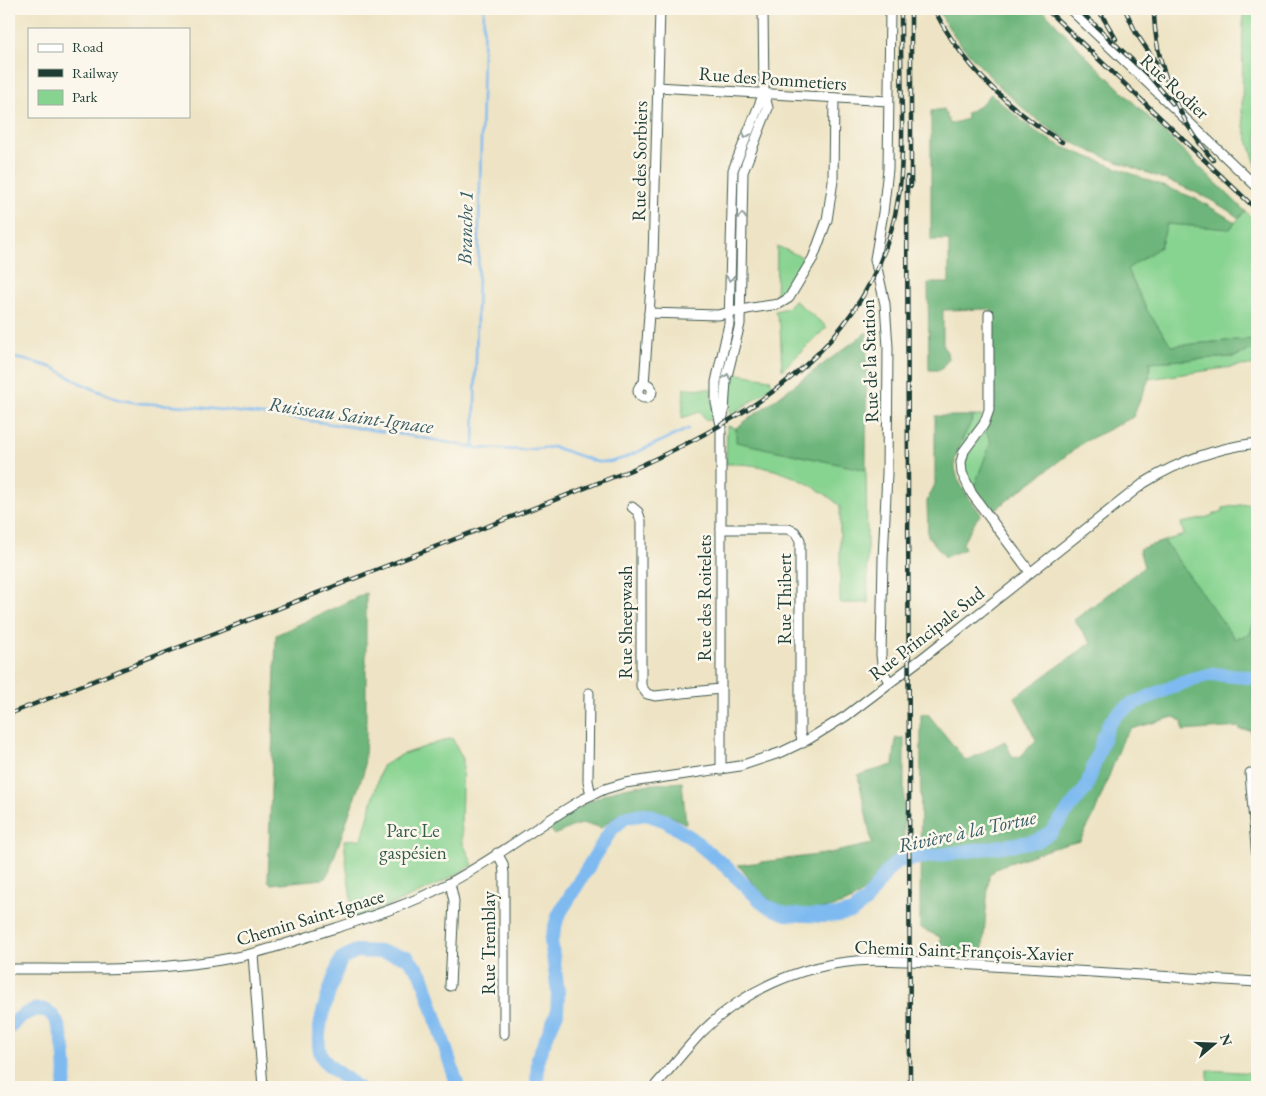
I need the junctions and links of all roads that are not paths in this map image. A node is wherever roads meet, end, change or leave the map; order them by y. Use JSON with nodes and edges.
{"nodes":[{"id":1,"x":660,"y":9,"type":"edge"},
{"id":2,"x":763,"y":9,"type":"edge"},
{"id":3,"x":890,"y":9,"type":"edge"},
{"id":4,"x":1070,"y":9,"type":"edge"},
{"id":5,"x":657,"y":87,"type":"junction"},
{"id":6,"x":764,"y":93,"type":"junction"},
{"id":7,"x":834,"y":98,"type":"junction"},
{"id":8,"x":888,"y":101,"type":"junction"},
{"id":9,"x":732,"y":177,"type":"junction"},
{"id":10,"x":743,"y":178,"type":"junction"},
{"id":11,"x":1257,"y":187,"type":"edge"},
{"id":12,"x":740,"y":311,"type":"junction"},
{"id":13,"x":649,"y":313,"type":"junction"},
{"id":14,"x":729,"y":313,"type":"junction"},
{"id":15,"x":989,"y":314,"type":"dead end"},
{"id":16,"x":644,"y":384,"type":"dead end"},
{"id":17,"x":721,"y":426,"type":"junction"},
{"id":18,"x":1257,"y":443,"type":"edge"},
{"id":19,"x":632,"y":507,"type":"dead end"},
{"id":20,"x":721,"y":529,"type":"junction"},
{"id":21,"x":1030,"y":572,"type":"junction"},
{"id":22,"x":889,"y":682,"type":"junction"},
{"id":23,"x":720,"y":689,"type":"junction"},
{"id":24,"x":589,"y":693,"type":"dead end"},
{"id":25,"x":803,"y":743,"type":"junction"},
{"id":26,"x":721,"y":770,"type":"junction"},
{"id":27,"x":1250,"y":773,"type":"dead end"},
{"id":28,"x":591,"y":795,"type":"junction"},
{"id":29,"x":497,"y":854,"type":"junction"},
{"id":30,"x":1257,"y":859,"type":"edge"},
{"id":31,"x":450,"y":883,"type":"junction"},
{"id":32,"x":253,"y":954,"type":"junction"},
{"id":33,"x":9,"y":969,"type":"edge"},
{"id":34,"x":1257,"y":982,"type":"edge"},
{"id":35,"x":450,"y":986,"type":"dead end"},
{"id":36,"x":504,"y":1034,"type":"dead end"},
{"id":37,"x":263,"y":1087,"type":"edge"},
{"id":38,"x":654,"y":1087,"type":"edge"}],
"edges":[{"from":1,"to":5,"type":"street","name":"Rue des Sorbiers"},
{"from":2,"to":6,"type":"street","name":"Rue des Roitelets"},
{"from":3,"to":8,"type":"street","name":"Rue de la Station"},
{"from":4,"to":11,"type":"street","name":"Rue Rodier"},
{"from":5,"to":6,"type":"street","name":"Rue des Pommetiers"},
{"from":5,"to":13,"type":"street","name":"Rue des Sorbiers"},
{"from":6,"to":7,"type":"street","name":"Rue des Pommetiers"},
{"from":6,"to":9,"type":"street","name":"Rue des Roitelets","one_way":true},
{"from":6,"to":10,"type":"street","name":"Rue des Roitelets"},
{"from":7,"to":8,"type":"street","name":"Rue des Pommetiers"},
{"from":7,"to":12,"type":"street"},
{"from":8,"to":22,"type":"street","name":"Rue de la Station"},
{"from":9,"to":10,"type":"street"},
{"from":9,"to":14,"type":"street","name":"Rue des Roitelets","one_way":true},
{"from":12,"to":10,"type":"street","name":"Rue des Roitelets","one_way":true},
{"from":12,"to":14,"type":"street"},
{"from":17,"to":12,"type":"street","name":"Rue des Roitelets","one_way":true},
{"from":13,"to":14,"type":"street"},
{"from":13,"to":16,"type":"street","name":"Rue des Sorbiers"},
{"from":14,"to":17,"type":"street","name":"Rue des Roitelets"},
{"from":15,"to":21,"type":"street"},
{"from":17,"to":20,"type":"street","name":"Rue des Roitelets"},
{"from":18,"to":21,"type":"street","name":"Rue Principale Sud"},
{"from":19,"to":23,"type":"street","name":"Rue Sheepwash"},
{"from":20,"to":23,"type":"street","name":"Rue des Roitelets"},
{"from":20,"to":25,"type":"street","name":"Rue Thibert"},
{"from":21,"to":22,"type":"street","name":"Rue Principale Sud"},
{"from":22,"to":25,"type":"street","name":"Rue Principale Sud"},
{"from":23,"to":26,"type":"street","name":"Rue des Roitelets"},
{"from":24,"to":28,"type":"street"},
{"from":25,"to":26,"type":"street","name":"Rue Principale Sud"},
{"from":26,"to":28,"type":"street","name":"Rue Principale Sud"},
{"from":27,"to":30,"type":"street"},
{"from":28,"to":29,"type":"street","name":"Chemin Saint-Ignace"},
{"from":29,"to":31,"type":"street","name":"Chemin Saint-Ignace"},
{"from":29,"to":36,"type":"street","name":"Rue Tremblay"},
{"from":31,"to":32,"type":"street","name":"Chemin Saint-Ignace"},
{"from":31,"to":35,"type":"street"},
{"from":32,"to":33,"type":"street","name":"Chemin Saint-Ignace"},
{"from":32,"to":37,"type":"street"},
{"from":34,"to":38,"type":"street","name":"Chemin Saint-François-Xavier"}]}
